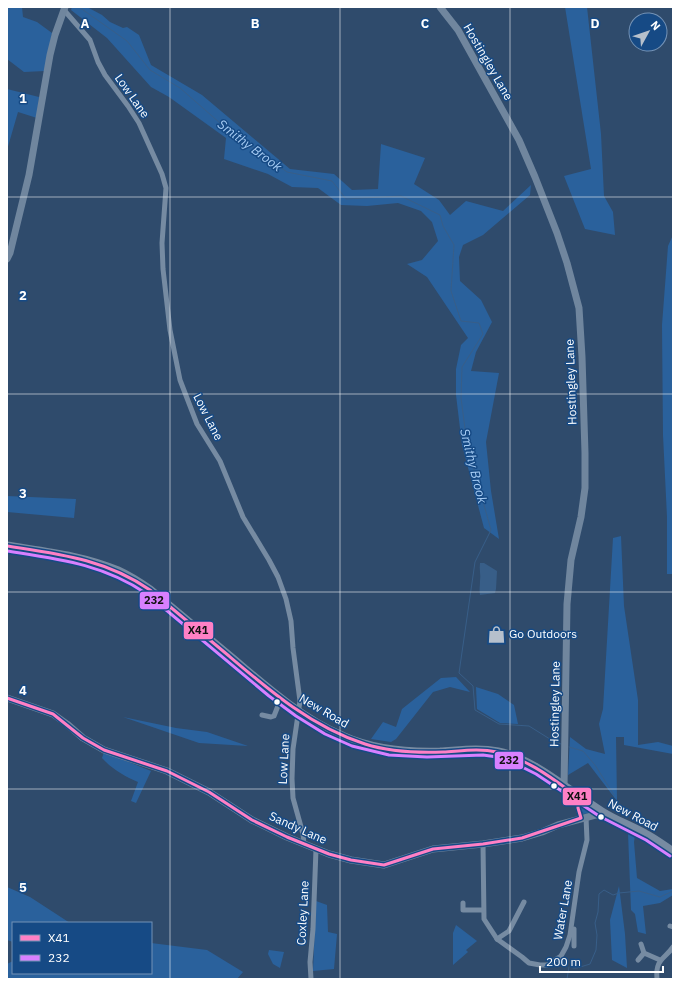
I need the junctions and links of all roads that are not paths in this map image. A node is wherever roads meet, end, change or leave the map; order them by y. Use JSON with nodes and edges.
{"nodes":[{"id":1,"x":440,"y":7,"type":"edge"},
{"id":2,"x":65,"y":9,"type":"edge"},
{"id":3,"x":7,"y":259,"type":"edge"},
{"id":4,"x":7,"y":546,"type":"edge"},
{"id":5,"x":7,"y":698,"type":"edge"},
{"id":6,"x":281,"y":698,"type":"junction"},
{"id":7,"x":299,"y":711,"type":"junction"},
{"id":8,"x":262,"y":714,"type":"dead end"},
{"id":9,"x":564,"y":788,"type":"junction"},
{"id":10,"x":578,"y":797,"type":"junction"},
{"id":11,"x":603,"y":813,"type":"junction"},
{"id":12,"x":584,"y":817,"type":"junction"},
{"id":13,"x":304,"y":844,"type":"junction"},
{"id":14,"x":483,"y":844,"type":"junction"},
{"id":15,"x":316,"y":849,"type":"junction"},
{"id":16,"x":673,"y":852,"type":"edge"},
{"id":17,"x":523,"y":901,"type":"dead end"},
{"id":18,"x":463,"y":903,"type":"dead end"},
{"id":19,"x":483,"y":910,"type":"junction"},
{"id":20,"x":572,"y":925,"type":"junction"},
{"id":21,"x":497,"y":939,"type":"junction"},
{"id":22,"x":641,"y":944,"type":"dead end"},
{"id":23,"x":574,"y":946,"type":"dead end"},
{"id":24,"x":673,"y":947,"type":"edge"},
{"id":25,"x":644,"y":953,"type":"junction"},
{"id":26,"x":638,"y":960,"type":"dead end"},
{"id":27,"x":660,"y":960,"type":"junction"},
{"id":28,"x":311,"y":979,"type":"edge"},
{"id":29,"x":657,"y":979,"type":"edge"}],
"edges":[{"from":1,"to":9,"type":"street","name":"Hostingley Lane"},
{"from":2,"to":3,"type":"street"},
{"from":2,"to":7,"type":"street","name":"Low Lane"},
{"from":4,"to":6,"type":"highway","name":"New Road"},
{"from":5,"to":13,"type":"street","name":"Sandy Lane"},
{"from":6,"to":7,"type":"highway","name":"New Road"},
{"from":6,"to":8,"type":"street"},
{"from":7,"to":9,"type":"highway","name":"New Road"},
{"from":7,"to":13,"type":"street","name":"Low Lane"},
{"from":9,"to":10,"type":"highway","name":"New Road"},
{"from":10,"to":11,"type":"highway","name":"New Road"},
{"from":10,"to":12,"type":"street","name":"Water Lane"},
{"from":11,"to":12,"type":"street","name":"Sandy Lane"},
{"from":11,"to":16,"type":"highway","name":"New Road"},
{"from":12,"to":14,"type":"street","name":"Sandy Lane"},
{"from":12,"to":20,"type":"street","name":"Water Lane"},
{"from":13,"to":15,"type":"street","name":"Sandy Lane"},
{"from":14,"to":15,"type":"street","name":"Sandy Lane"},
{"from":14,"to":19,"type":"street","name":"Water Lane"},
{"from":15,"to":28,"type":"street","name":"Coxley Lane"},
{"from":17,"to":21,"type":"street"},
{"from":18,"to":19,"type":"street"},
{"from":19,"to":21,"type":"street","name":"Water Lane"},
{"from":20,"to":21,"type":"street","name":"Water Lane"},
{"from":20,"to":23,"type":"street"},
{"from":22,"to":25,"type":"street"},
{"from":24,"to":27,"type":"street"},
{"from":25,"to":26,"type":"street"},
{"from":25,"to":27,"type":"street"},
{"from":27,"to":29,"type":"street"}]}
